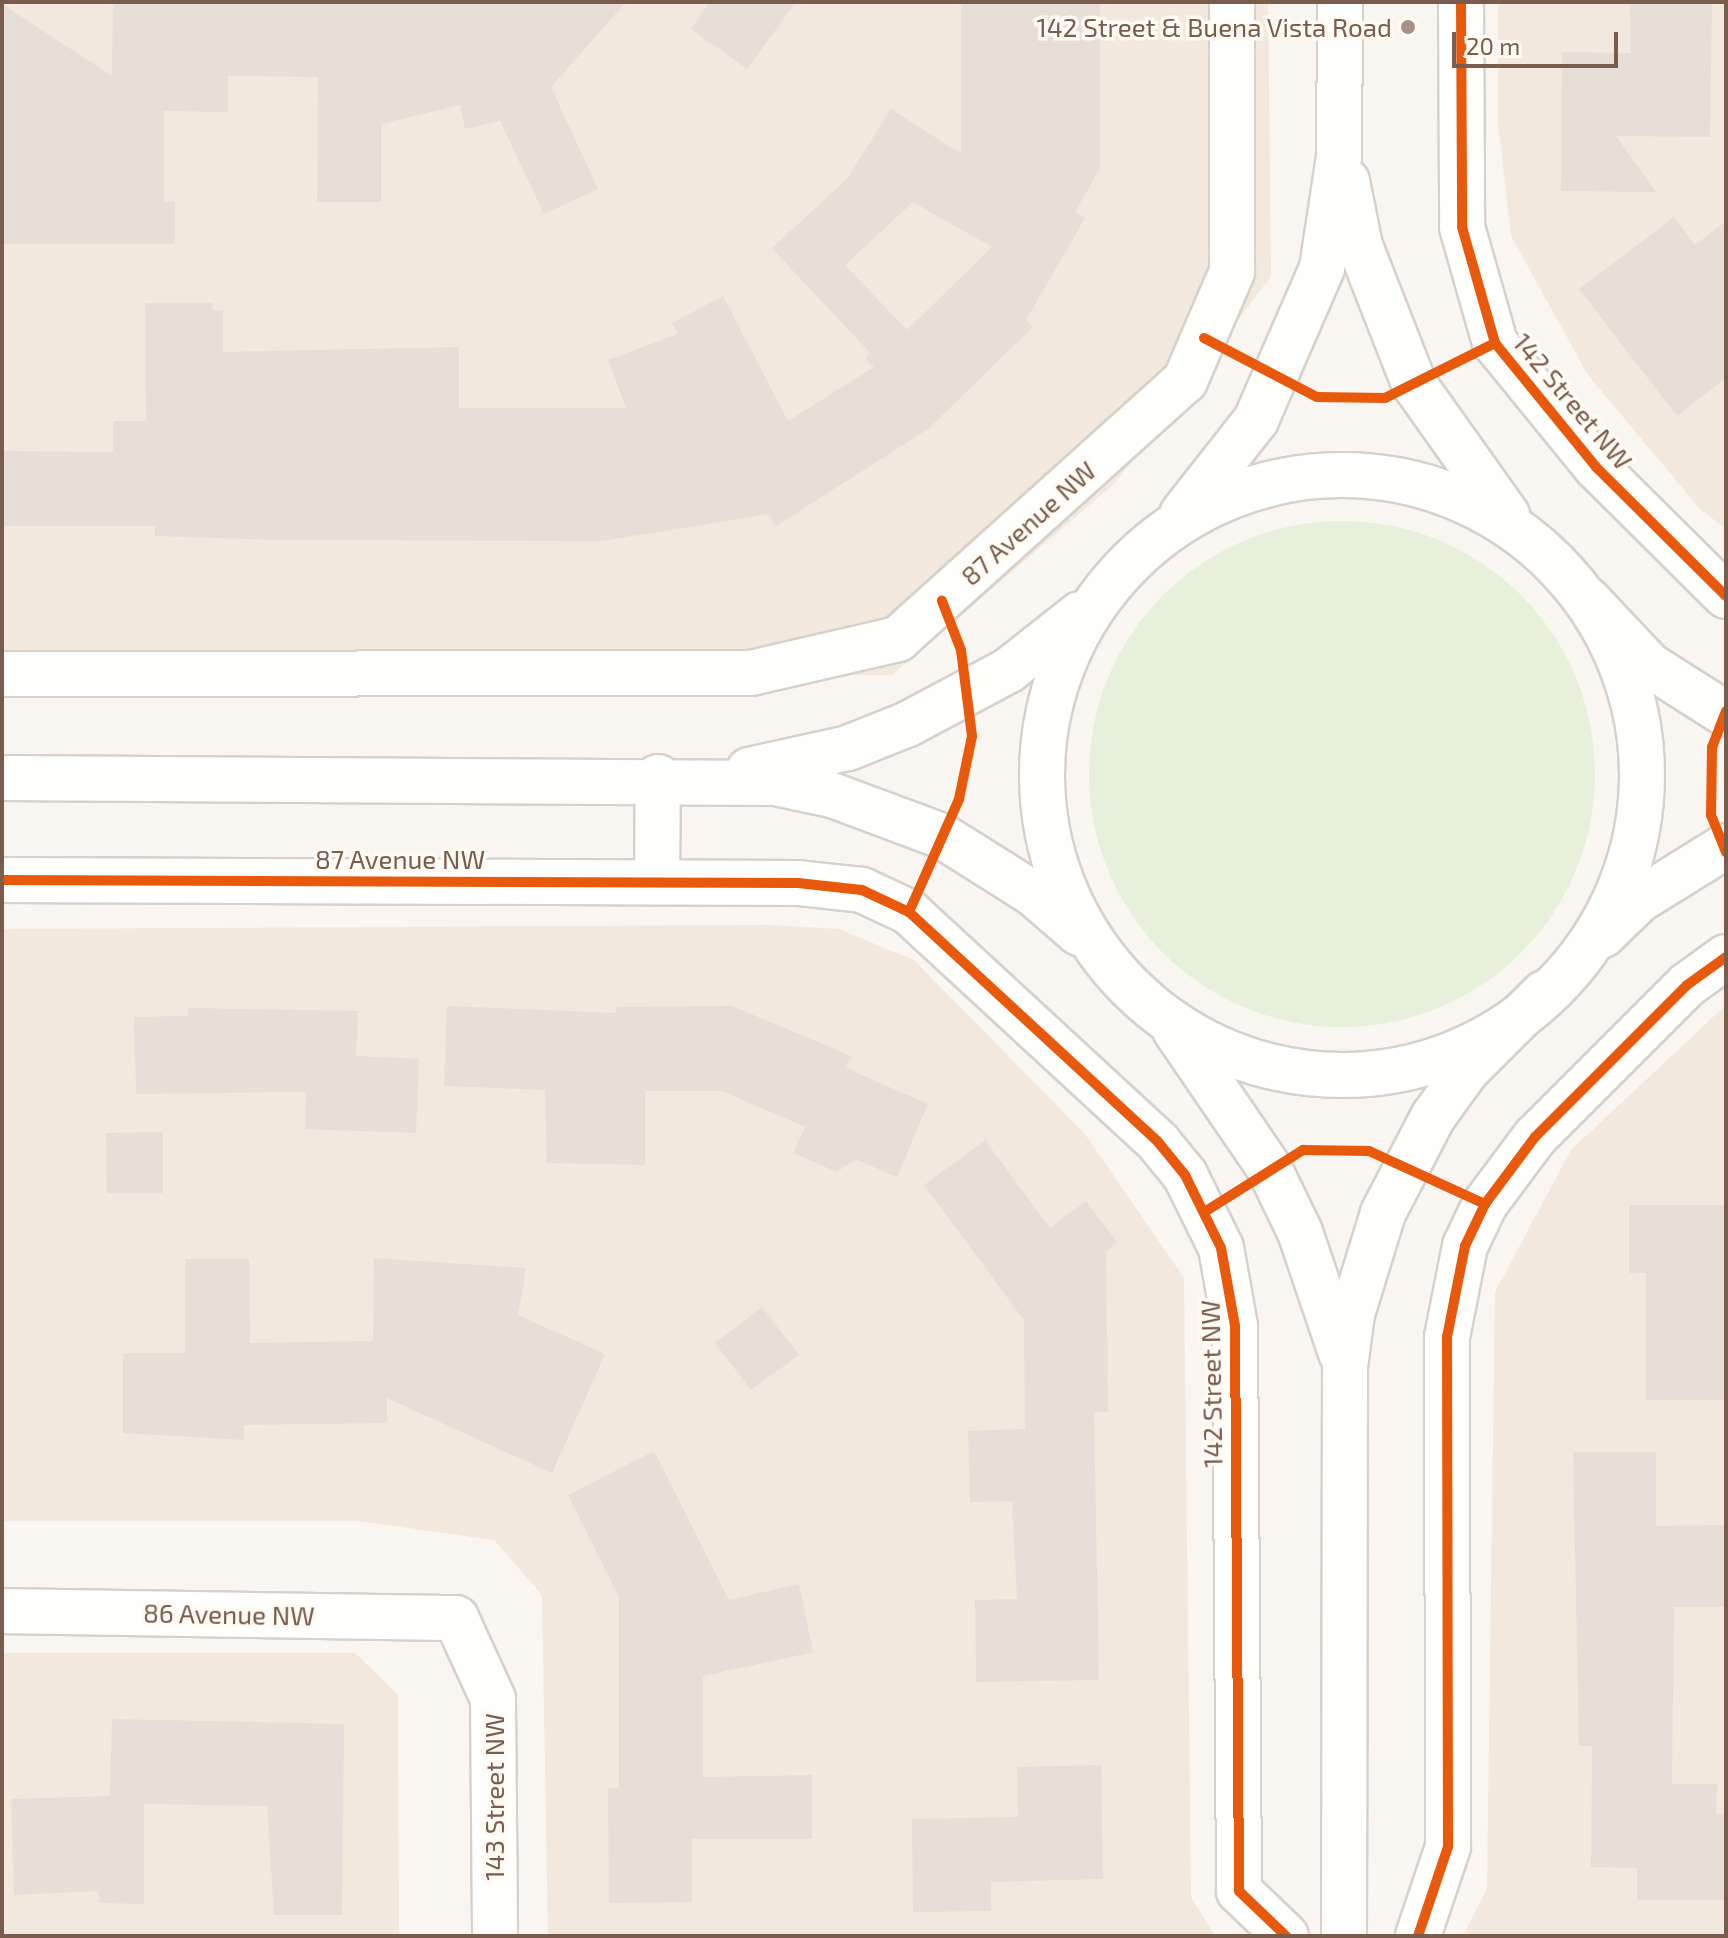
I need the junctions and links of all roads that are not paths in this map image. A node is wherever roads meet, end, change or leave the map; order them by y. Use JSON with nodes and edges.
{"nodes":[{"id":1,"x":1232,"y":2,"type":"edge"},
{"id":2,"x":1340,"y":2,"type":"edge"},
{"id":3,"x":1461,"y":2,"type":"edge"},
{"id":4,"x":1339,"y":99,"type":"junction"},
{"id":5,"x":1521,"y":530,"type":"junction"},
{"id":6,"x":1152,"y":543,"type":"junction"},
{"id":7,"x":1726,"y":596,"type":"edge"},
{"id":8,"x":1588,"y":600,"type":"junction"},
{"id":9,"x":1088,"y":607,"type":"junction"},
{"id":10,"x":2,"y":674,"type":"edge"},
{"id":11,"x":1726,"y":714,"type":"edge"},
{"id":12,"x":658,"y":777,"type":"junction"},
{"id":13,"x":2,"y":778,"type":"edge"},
{"id":14,"x":1726,"y":846,"type":"edge"},
{"id":15,"x":2,"y":880,"type":"edge"},
{"id":16,"x":657,"y":882,"type":"junction"},
{"id":17,"x":798,"y":883,"type":"joint"},
{"id":18,"x":1603,"y":935,"type":"junction"},
{"id":19,"x":1726,"y":957,"type":"edge"},
{"id":20,"x":1113,"y":969,"type":"junction"},
{"id":21,"x":1544,"y":993,"type":"junction"},
{"id":22,"x":1175,"y":1030,"type":"junction"},
{"id":23,"x":1345,"y":1367,"type":"junction"},
{"id":24,"x":2,"y":1611,"type":"edge"},
{"id":25,"x":456,"y":1618,"type":"joint"},
{"id":26,"x":495,"y":1936,"type":"edge"},
{"id":27,"x":1286,"y":1936,"type":"edge"},
{"id":28,"x":1344,"y":1936,"type":"edge"},
{"id":29,"x":1418,"y":1936,"type":"edge"}],
"edges":[{"from":1,"to":10,"type":"street","name":"87 Avenue NW"},
{"from":2,"to":4,"type":"street"},
{"from":3,"to":7,"type":"street","name":"142 Street NW"},
{"from":4,"to":5,"type":"street"},
{"from":4,"to":6,"type":"street"},
{"from":5,"to":6,"type":"street"},
{"from":5,"to":8,"type":"street"},
{"from":6,"to":9,"type":"street"},
{"from":8,"to":11,"type":"street"},
{"from":8,"to":18,"type":"street"},
{"from":9,"to":12,"type":"street"},
{"from":9,"to":20,"type":"street"},
{"from":12,"to":13,"type":"street"},
{"from":12,"to":16,"type":"street"},
{"from":12,"to":20,"type":"street"},
{"from":14,"to":18,"type":"street"},
{"from":15,"to":16,"type":"street","name":"87 Avenue NW"},
{"from":16,"to":17,"type":"street","name":"87 Avenue NW"},
{"from":17,"to":27,"type":"street","name":"142 Street NW"},
{"from":18,"to":21,"type":"street"},
{"from":19,"to":29,"type":"street"},
{"from":20,"to":22,"type":"street"},
{"from":21,"to":22,"type":"street"},
{"from":21,"to":23,"type":"street"},
{"from":22,"to":23,"type":"street"},
{"from":23,"to":28,"type":"street"},
{"from":24,"to":25,"type":"street","name":"86 Avenue NW"},
{"from":25,"to":26,"type":"street","name":"143 Street NW"}]}
